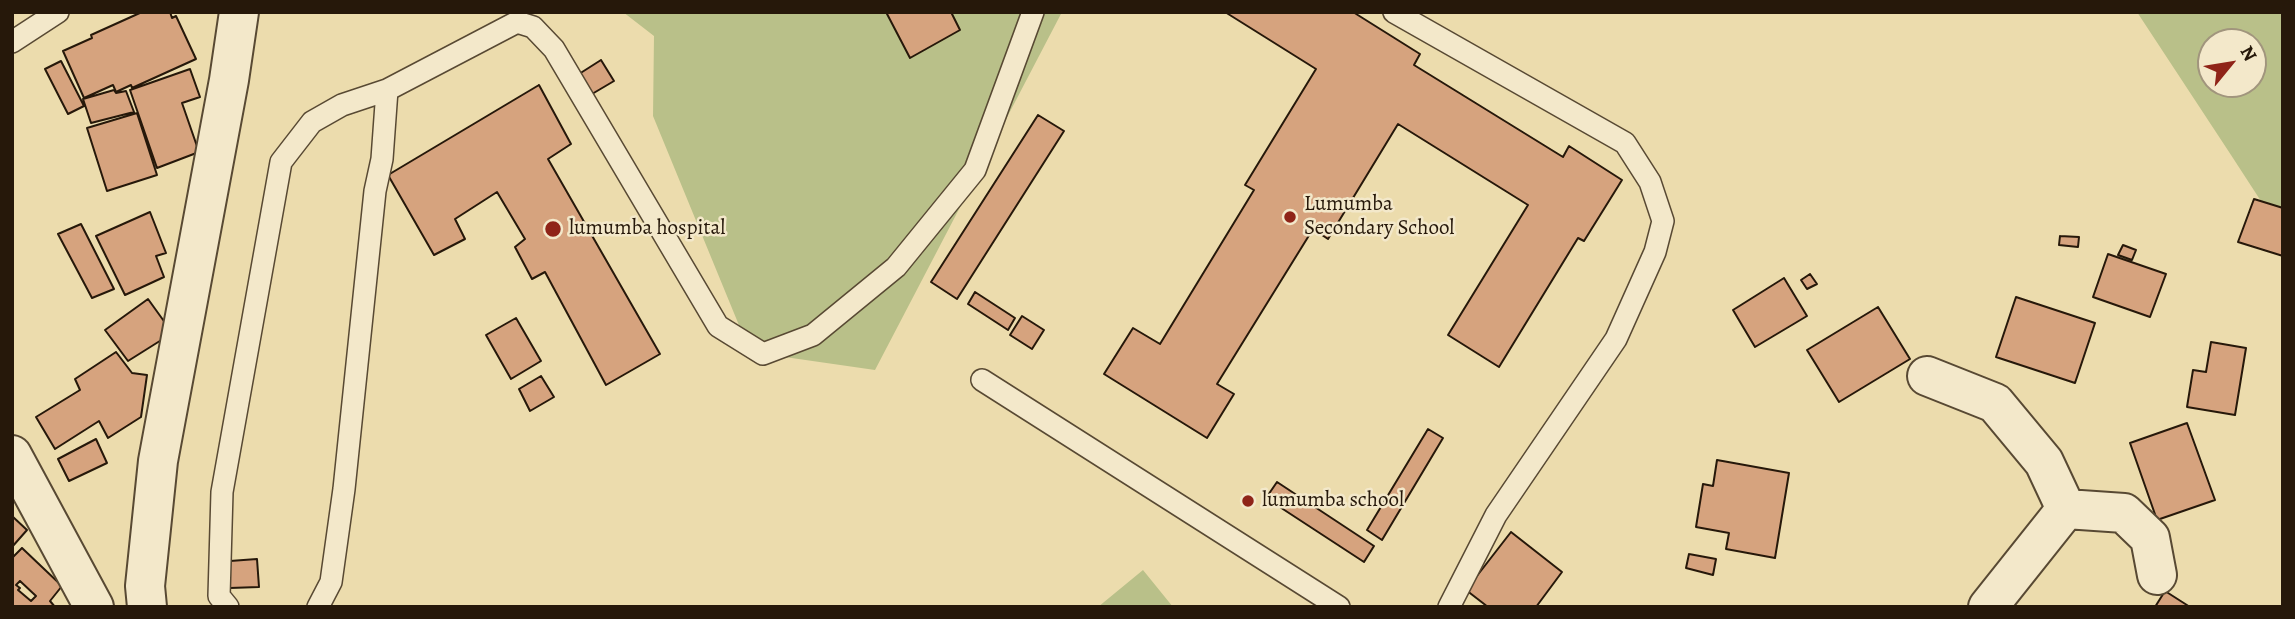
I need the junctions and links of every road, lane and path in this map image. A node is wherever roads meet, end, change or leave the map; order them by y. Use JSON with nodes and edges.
{"nodes":[{"id":1,"x":58,"y":12,"type":"edge"},
{"id":2,"x":239,"y":12,"type":"edge"},
{"id":3,"x":1033,"y":12,"type":"edge"},
{"id":4,"x":1394,"y":12,"type":"edge"},
{"id":5,"x":12,"y":42,"type":"edge"},
{"id":6,"x":387,"y":90,"type":"junction"},
{"id":7,"x":1927,"y":376,"type":"dead end"},
{"id":8,"x":982,"y":380,"type":"dead end"},
{"id":9,"x":12,"y":455,"type":"edge"},
{"id":10,"x":2066,"y":509,"type":"junction"},
{"id":11,"x":2157,"y":575,"type":"dead end"},
{"id":12,"x":94,"y":607,"type":"edge"},
{"id":13,"x":147,"y":607,"type":"edge"},
{"id":14,"x":228,"y":607,"type":"edge"},
{"id":15,"x":317,"y":607,"type":"edge"},
{"id":16,"x":1339,"y":607,"type":"edge"},
{"id":17,"x":1450,"y":607,"type":"edge"},
{"id":18,"x":1988,"y":607,"type":"edge"}],
"edges":[{"from":1,"to":5,"type":"lane"},
{"from":2,"to":13,"type":"street"},
{"from":3,"to":6,"type":"lane"},
{"from":4,"to":17,"type":"lane"},
{"from":6,"to":14,"type":"lane"},
{"from":6,"to":15,"type":"lane"},
{"from":7,"to":10,"type":"street"},
{"from":8,"to":16,"type":"lane"},
{"from":9,"to":12,"type":"street"},
{"from":10,"to":11,"type":"street"},
{"from":10,"to":18,"type":"street"}]}
